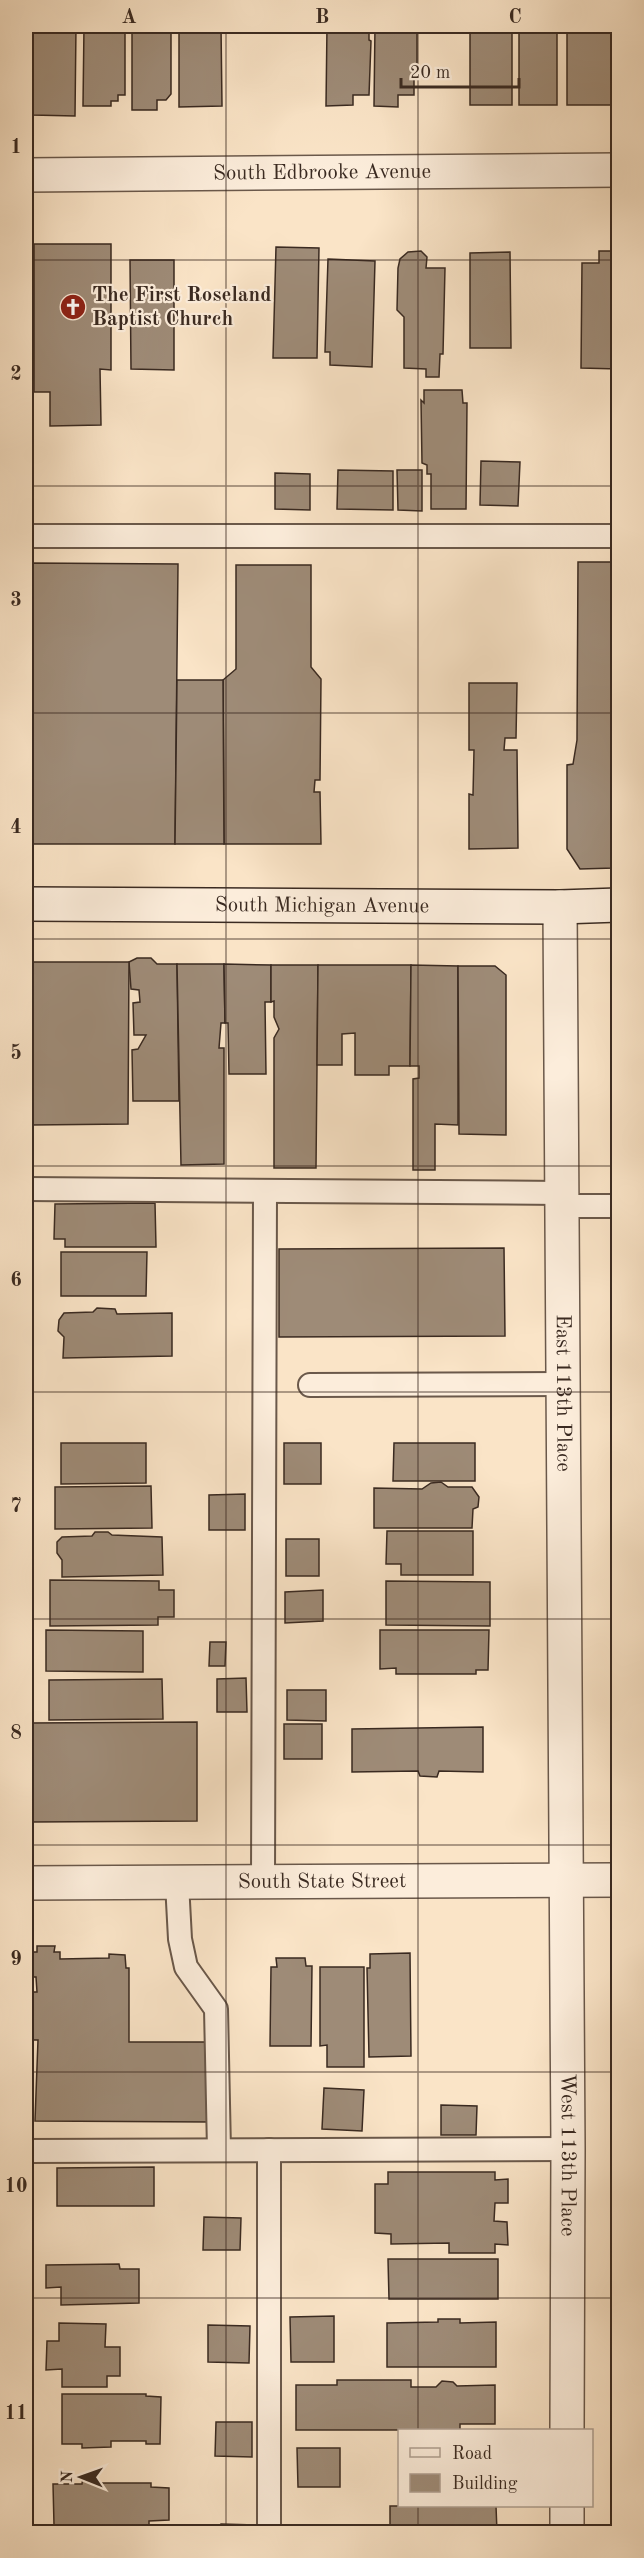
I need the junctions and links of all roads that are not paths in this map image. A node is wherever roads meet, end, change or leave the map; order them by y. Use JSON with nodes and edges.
{"nodes":[{"id":1,"x":618,"y":170,"type":"edge"},
{"id":2,"x":26,"y":175,"type":"edge"},
{"id":3,"x":26,"y":536,"type":"edge"},
{"id":4,"x":618,"y":536,"type":"edge"},
{"id":5,"x":26,"y":904,"type":"edge"},
{"id":6,"x":618,"y":905,"type":"edge"},
{"id":7,"x":560,"y":907,"type":"junction"},
{"id":8,"x":26,"y":1189,"type":"edge"},
{"id":9,"x":265,"y":1191,"type":"junction"},
{"id":10,"x":561,"y":1200,"type":"junction"},
{"id":11,"x":618,"y":1206,"type":"edge"},
{"id":12,"x":562,"y":1384,"type":"junction"},
{"id":13,"x":310,"y":1385,"type":"dead end"},
{"id":14,"x":564,"y":1880,"type":"junction"},
{"id":15,"x":618,"y":1880,"type":"edge"},
{"id":16,"x":177,"y":1882,"type":"junction"},
{"id":17,"x":262,"y":1882,"type":"junction"},
{"id":18,"x":26,"y":1883,"type":"edge"},
{"id":19,"x":568,"y":2149,"type":"junction"},
{"id":20,"x":219,"y":2150,"type":"junction"},
{"id":21,"x":269,"y":2150,"type":"junction"},
{"id":22,"x":26,"y":2151,"type":"edge"},
{"id":23,"x":567,"y":2429,"type":"edge"},
{"id":24,"x":567,"y":2507,"type":"edge"},
{"id":25,"x":268,"y":2532,"type":"edge"},
{"id":26,"x":567,"y":2532,"type":"edge"}],
"edges":[{"from":1,"to":2,"type":"street","name":"South Edbrooke Avenue"},
{"from":3,"to":4,"type":"lane"},
{"from":5,"to":7,"type":"street","name":"South Michigan Avenue"},
{"from":6,"to":7,"type":"street","name":"South Michigan Avenue"},
{"from":7,"to":10,"type":"street","name":"East 113th Place"},
{"from":8,"to":9,"type":"lane"},
{"from":9,"to":10,"type":"lane"},
{"from":9,"to":17,"type":"lane"},
{"from":10,"to":11,"type":"lane"},
{"from":10,"to":12,"type":"street","name":"East 113th Place"},
{"from":12,"to":13,"type":"lane"},
{"from":12,"to":14,"type":"street","name":"East 113th Place"},
{"from":14,"to":15,"type":"street","name":"South State Street"},
{"from":14,"to":17,"type":"street","name":"South State Street"},
{"from":14,"to":19,"type":"street","name":"West 113th Place"},
{"from":16,"to":17,"type":"street","name":"South State Street"},
{"from":16,"to":18,"type":"street","name":"South State Street"},
{"from":16,"to":20,"type":"lane"},
{"from":19,"to":21,"type":"lane"},
{"from":19,"to":23,"type":"street","name":"West 113th Place"},
{"from":20,"to":21,"type":"lane"},
{"from":20,"to":22,"type":"lane"},
{"from":21,"to":25,"type":"lane"},
{"from":24,"to":26,"type":"street"}]}
